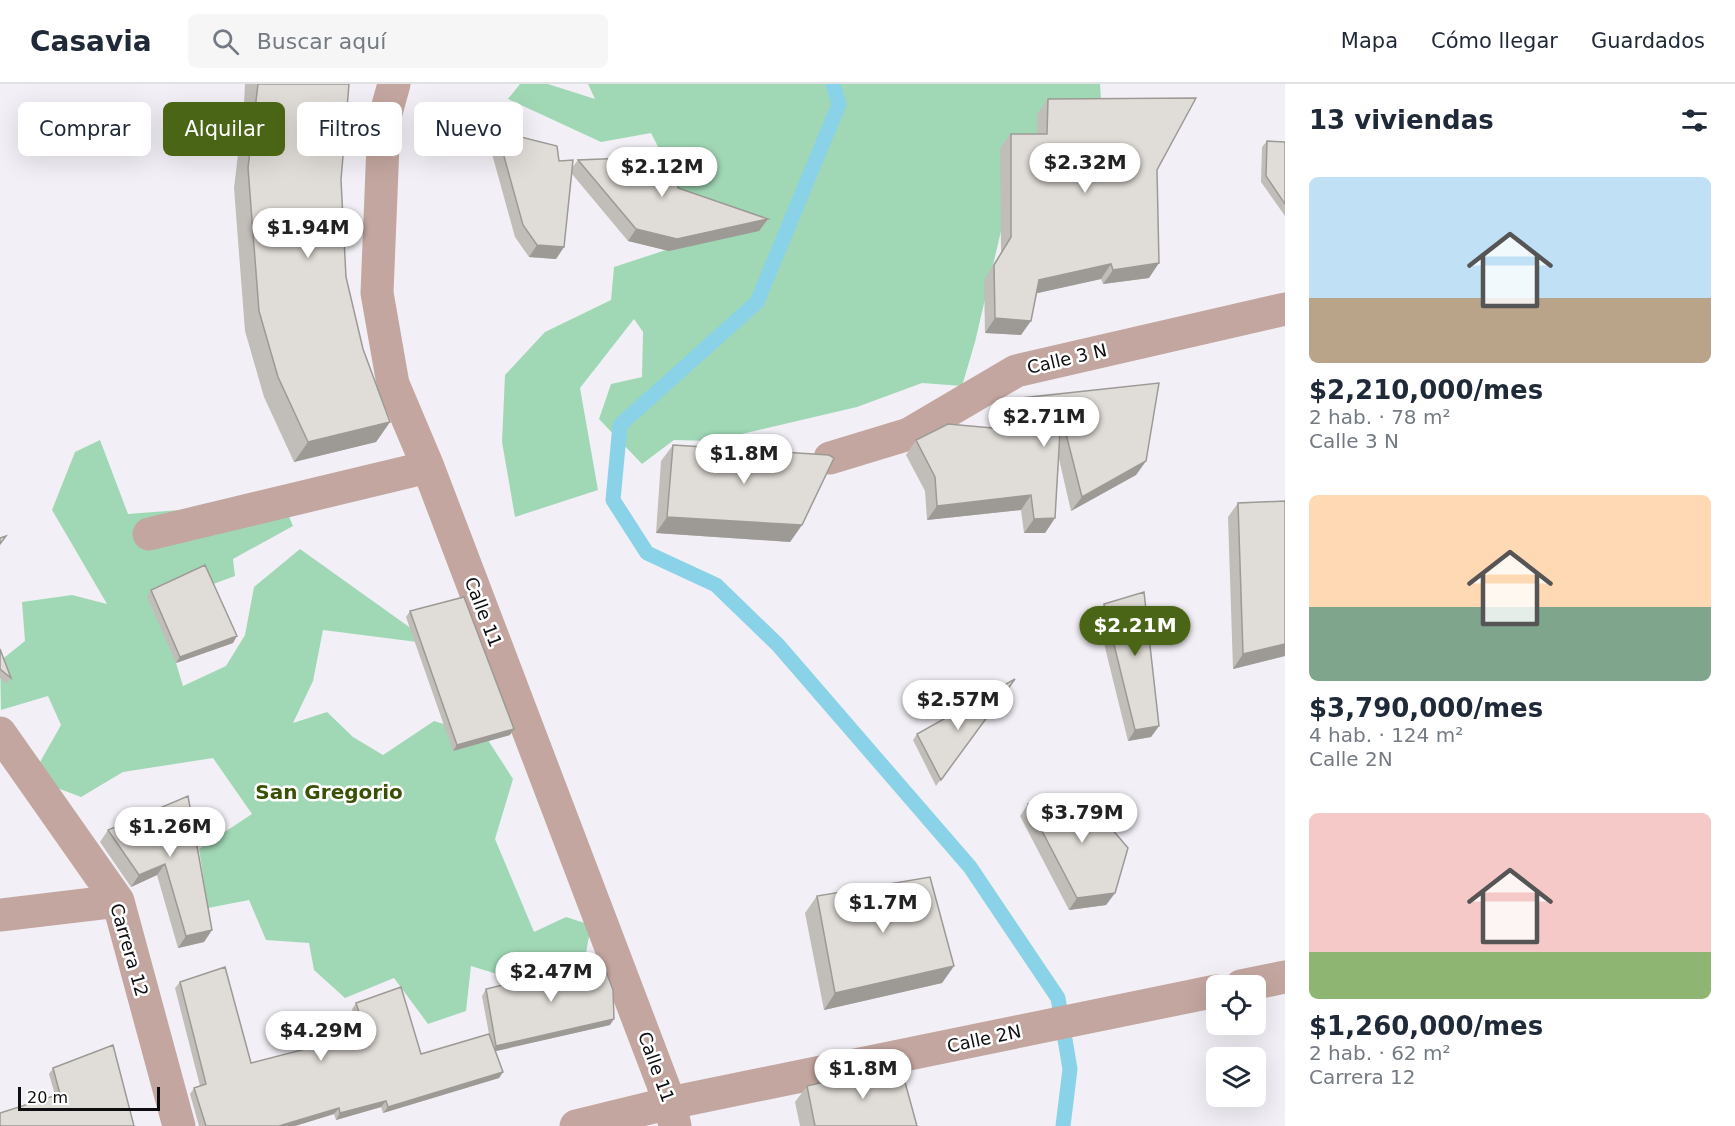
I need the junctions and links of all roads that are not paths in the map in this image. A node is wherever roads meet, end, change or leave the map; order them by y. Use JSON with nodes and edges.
{"nodes":[{"id":1,"x":394,"y":84,"type":"edge"},
{"id":2,"x":1285,"y":309,"type":"edge"},
{"id":3,"x":830,"y":458,"type":"edge"},
{"id":4,"x":428,"y":467,"type":"junction"},
{"id":5,"x":149,"y":534,"type":"dead end"},
{"id":6,"x":0,"y":734,"type":"edge"},
{"id":7,"x":118,"y":901,"type":"junction"},
{"id":8,"x":0,"y":915,"type":"edge"},
{"id":9,"x":1285,"y":977,"type":"edge"},
{"id":10,"x":1266,"y":981,"type":"edge"},
{"id":11,"x":1206,"y":993,"type":"edge"},
{"id":12,"x":673,"y":1114,"type":"edge"},
{"id":13,"x":179,"y":1126,"type":"edge"},
{"id":14,"x":576,"y":1126,"type":"edge"}],
"edges":[{"from":1,"to":4,"type":"street","name":"Calle 11"},
{"from":2,"to":3,"type":"street","name":"Calle 3 N"},
{"from":4,"to":5,"type":"street"},
{"from":4,"to":12,"type":"street","name":"Calle 11"},
{"from":6,"to":7,"type":"street","name":"Carrera 12"},
{"from":7,"to":8,"type":"street"},
{"from":7,"to":13,"type":"street","name":"Carrera 12"},
{"from":9,"to":10,"type":"street"},
{"from":11,"to":12,"type":"street","name":"Calle 2N"},
{"from":12,"to":14,"type":"street","name":"Calle 2N"}]}
